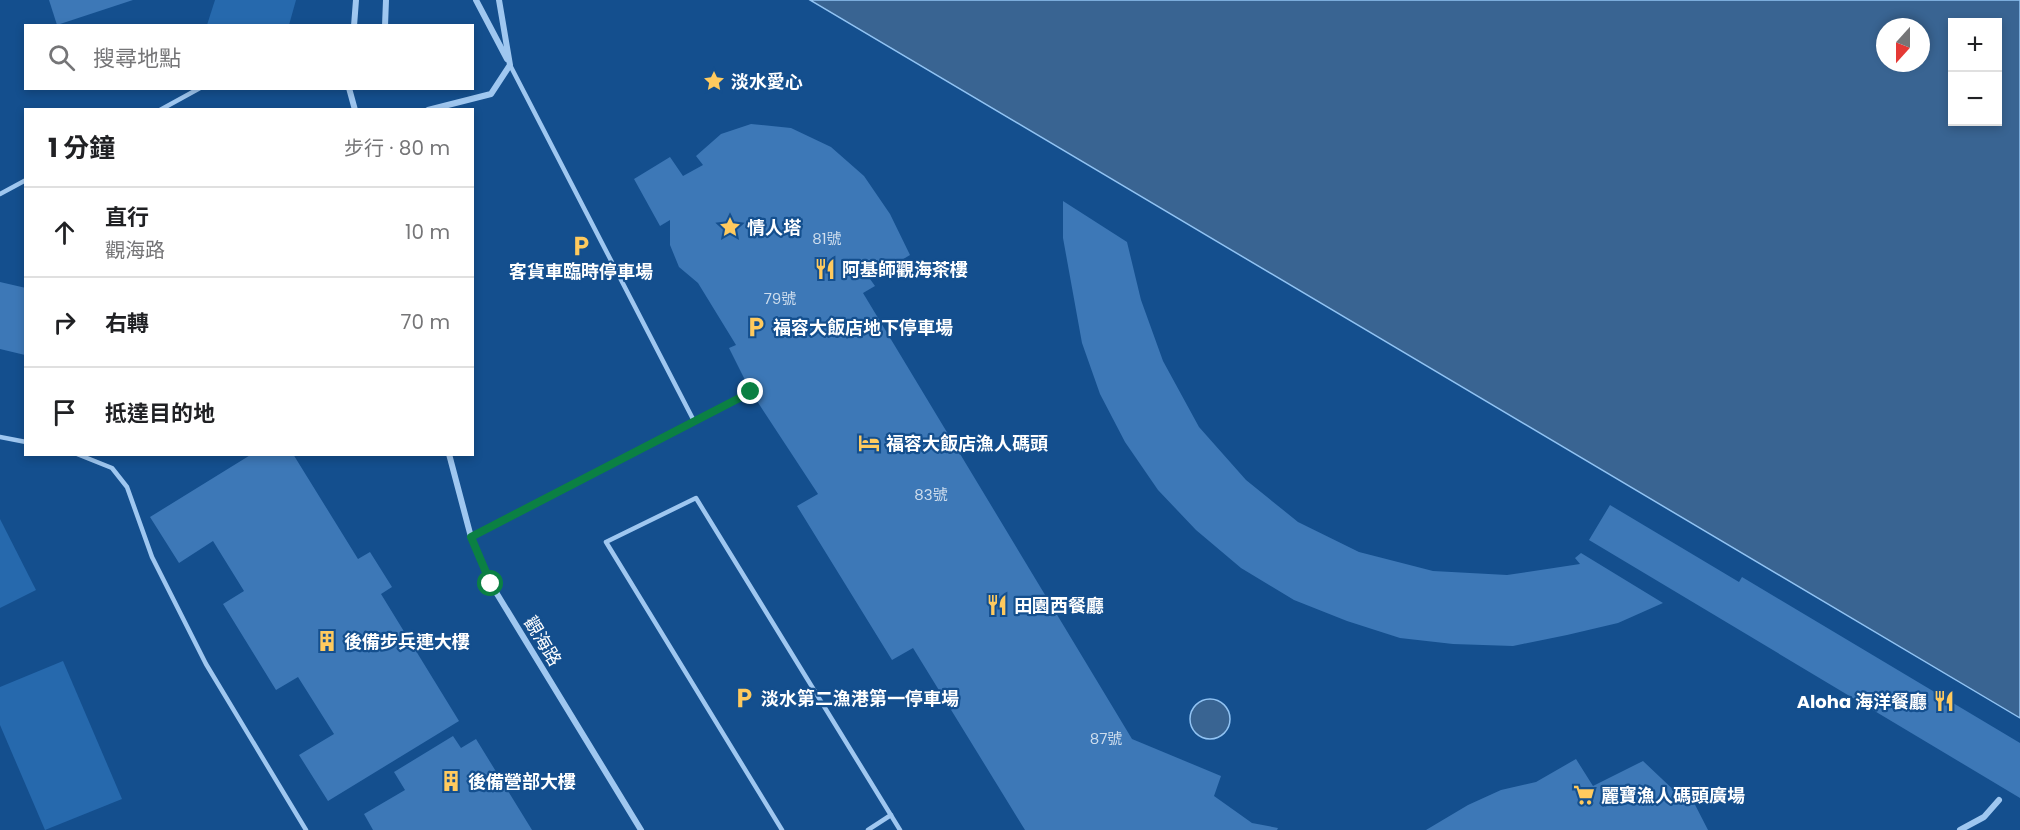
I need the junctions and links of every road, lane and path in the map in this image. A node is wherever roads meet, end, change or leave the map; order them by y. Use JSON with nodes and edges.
{"nodes":[{"id":1,"x":356,"y":0,"type":"edge"},
{"id":2,"x":386,"y":0,"type":"edge"},
{"id":3,"x":476,"y":0,"type":"edge"},
{"id":4,"x":499,"y":0,"type":"edge"},
{"id":5,"x":354,"y":24,"type":"edge"},
{"id":6,"x":385,"y":24,"type":"edge"},
{"id":7,"x":510,"y":65,"type":"junction"},
{"id":8,"x":196,"y":90,"type":"edge"},
{"id":9,"x":350,"y":90,"type":"edge"},
{"id":10,"x":164,"y":108,"type":"edge"},
{"id":11,"x":354,"y":108,"type":"edge"},
{"id":12,"x":436,"y":108,"type":"edge"},
{"id":13,"x":24,"y":181,"type":"edge"},
{"id":14,"x":0,"y":194,"type":"edge"},
{"id":15,"x":751,"y":392,"type":"dead end"},
{"id":16,"x":694,"y":421,"type":"junction"},
{"id":17,"x":0,"y":437,"type":"edge"},
{"id":18,"x":24,"y":442,"type":"edge"},
{"id":19,"x":82,"y":456,"type":"edge"},
{"id":20,"x":450,"y":456,"type":"edge"},
{"id":21,"x":471,"y":537,"type":"junction"},
{"id":22,"x":1999,"y":800,"type":"dead end"},
{"id":23,"x":891,"y":815,"type":"junction"},
{"id":24,"x":306,"y":830,"type":"edge"},
{"id":25,"x":641,"y":830,"type":"edge"},
{"id":26,"x":782,"y":830,"type":"edge"},
{"id":27,"x":868,"y":830,"type":"edge"},
{"id":28,"x":900,"y":830,"type":"edge"},
{"id":29,"x":1960,"y":830,"type":"edge"}],
"edges":[{"from":1,"to":5,"type":"street"},
{"from":2,"to":6,"type":"street"},
{"from":3,"to":7,"type":"street"},
{"from":4,"to":7,"type":"street"},
{"from":7,"to":12,"type":"street"},
{"from":7,"to":16,"type":"lane"},
{"from":8,"to":10,"type":"lane"},
{"from":9,"to":11,"type":"street"},
{"from":13,"to":14,"type":"lane"},
{"from":15,"to":16,"type":"lane"},
{"from":16,"to":21,"type":"lane"},
{"from":17,"to":18,"type":"lane"},
{"from":19,"to":24,"type":"lane"},
{"from":20,"to":21,"type":"street","name":"觀海路"},
{"from":21,"to":25,"type":"street","name":"觀海路"},
{"from":22,"to":29,"type":"street"},
{"from":23,"to":26,"type":"lane"},
{"from":23,"to":27,"type":"lane"},
{"from":23,"to":28,"type":"lane"}]}
